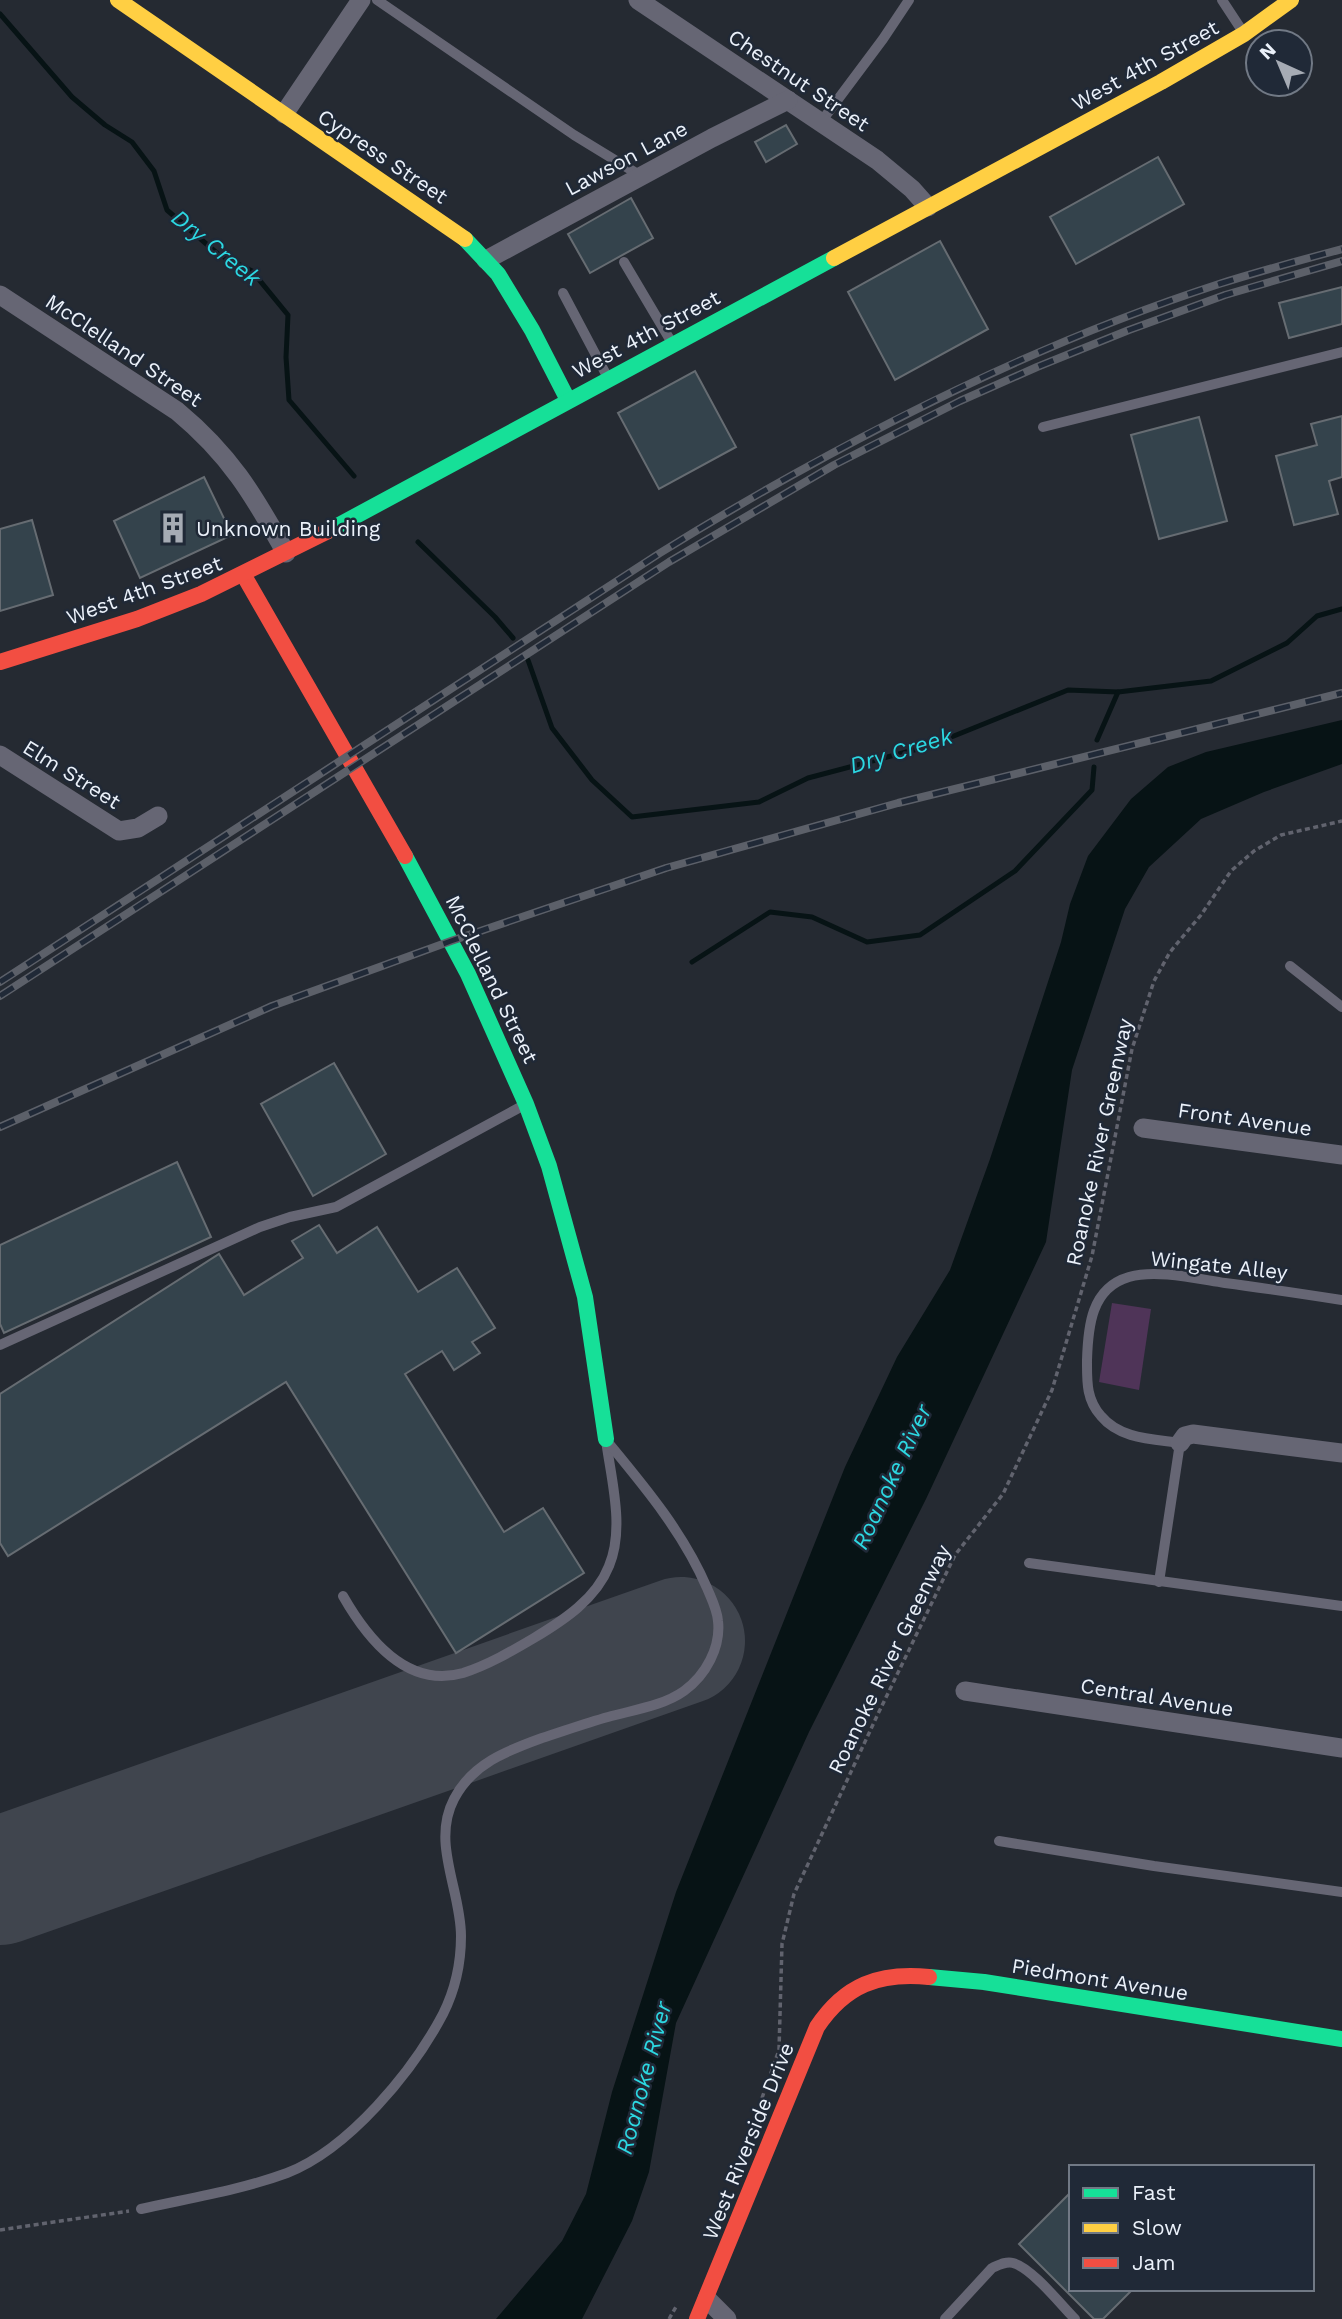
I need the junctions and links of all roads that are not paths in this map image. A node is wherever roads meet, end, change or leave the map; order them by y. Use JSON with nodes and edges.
{"nodes":[{"id":1,"x":118,"y":0,"type":"edge"},
{"id":2,"x":361,"y":0,"type":"edge"},
{"id":3,"x":377,"y":0,"type":"edge"},
{"id":4,"x":638,"y":0,"type":"edge"},
{"id":5,"x":909,"y":0,"type":"edge"},
{"id":6,"x":1222,"y":0,"type":"edge"},
{"id":7,"x":1304,"y":0,"type":"edge"},
{"id":8,"x":1285,"y":5,"type":"edge"},
{"id":9,"x":1252,"y":28,"type":"edge"},
{"id":10,"x":1244,"y":34,"type":"joint"},
{"id":11,"x":788,"y":100,"type":"junction"},
{"id":12,"x":284,"y":114,"type":"junction"},
{"id":13,"x":821,"y":122,"type":"junction"},
{"id":14,"x":641,"y":177,"type":"junction"},
{"id":15,"x":928,"y":207,"type":"junction"},
{"id":16,"x":486,"y":260,"type":"junction"},
{"id":17,"x":624,"y":262,"type":"dead end"},
{"id":18,"x":563,"y":293,"type":"dead end"},
{"id":19,"x":0,"y":295,"type":"edge"},
{"id":20,"x":672,"y":344,"type":"junction"},
{"id":21,"x":1342,"y":352,"type":"edge"},
{"id":22,"x":608,"y":379,"type":"junction"},
{"id":23,"x":568,"y":400,"type":"junction"},
{"id":24,"x":1044,"y":426,"type":"dead end"},
{"id":25,"x":286,"y":552,"type":"junction"},
{"id":26,"x":243,"y":574,"type":"junction"},
{"id":27,"x":0,"y":662,"type":"edge"},
{"id":28,"x":0,"y":755,"type":"edge"},
{"id":29,"x":158,"y":816,"type":"dead end"},
{"id":30,"x":1290,"y":966,"type":"dead end"},
{"id":31,"x":1342,"y":1007,"type":"edge"},
{"id":32,"x":527,"y":1104,"type":"junction"},
{"id":33,"x":1143,"y":1128,"type":"dead end"},
{"id":34,"x":1342,"y":1155,"type":"edge"},
{"id":35,"x":1342,"y":1300,"type":"edge"},
{"id":36,"x":0,"y":1345,"type":"edge"},
{"id":37,"x":606,"y":1439,"type":"junction"},
{"id":38,"x":1180,"y":1443,"type":"junction"},
{"id":39,"x":1342,"y":1453,"type":"edge"},
{"id":40,"x":1029,"y":1563,"type":"dead end"},
{"id":41,"x":1159,"y":1581,"type":"junction"},
{"id":42,"x":343,"y":1596,"type":"dead end"},
{"id":43,"x":1342,"y":1606,"type":"edge"},
{"id":44,"x":965,"y":1690,"type":"dead end"},
{"id":45,"x":1342,"y":1748,"type":"edge"},
{"id":46,"x":999,"y":1841,"type":"dead end"},
{"id":47,"x":1342,"y":1892,"type":"edge"},
{"id":48,"x":852,"y":1990,"type":"joint"},
{"id":49,"x":1342,"y":2039,"type":"edge"},
{"id":50,"x":141,"y":2209,"type":"road end"},
{"id":51,"x":706,"y":2299,"type":"junction"},
{"id":52,"x":697,"y":2319,"type":"edge"},
{"id":53,"x":727,"y":2319,"type":"edge"},
{"id":54,"x":945,"y":2319,"type":"edge"},
{"id":55,"x":1075,"y":2319,"type":"edge"}],
"edges":[{"from":1,"to":12,"type":"street","name":"Cypress Street"},
{"from":2,"to":12,"type":"street"},
{"from":3,"to":14,"type":"lane"},
{"from":4,"to":11,"type":"street","name":"Chestnut Street"},
{"from":5,"to":13,"type":"lane"},
{"from":6,"to":10,"type":"lane"},
{"from":7,"to":8,"type":"street","name":"West 4th Street"},
{"from":8,"to":9,"type":"street","name":"West 4th Street"},
{"from":10,"to":15,"type":"street","name":"West 4th Street"},
{"from":11,"to":13,"type":"street","name":"Chestnut Street"},
{"from":11,"to":14,"type":"street","name":"Lawson Lane"},
{"from":12,"to":16,"type":"street","name":"Cypress Street"},
{"from":13,"to":15,"type":"street","name":"Chestnut Street"},
{"from":14,"to":16,"type":"street","name":"Lawson Lane"},
{"from":15,"to":20,"type":"street","name":"West 4th Street"},
{"from":16,"to":23,"type":"street","name":"Cypress Street"},
{"from":17,"to":20,"type":"lane"},
{"from":18,"to":22,"type":"lane"},
{"from":19,"to":25,"type":"street","name":"McClelland Street"},
{"from":20,"to":22,"type":"street","name":"West 4th Street"},
{"from":21,"to":24,"type":"lane"},
{"from":22,"to":23,"type":"street","name":"West 4th Street"},
{"from":23,"to":25,"type":"street","name":"West 4th Street"},
{"from":25,"to":26,"type":"street","name":"West 4th Street"},
{"from":26,"to":27,"type":"street","name":"West 4th Street"},
{"from":26,"to":32,"type":"street","name":"McClelland Street"},
{"from":28,"to":29,"type":"street","name":"Elm Street"},
{"from":30,"to":31,"type":"lane"},
{"from":32,"to":36,"type":"lane"},
{"from":32,"to":37,"type":"street","name":"McClelland Street"},
{"from":33,"to":34,"type":"street","name":"Front Avenue"},
{"from":35,"to":38,"type":"lane","name":"Wingate Alley"},
{"from":37,"to":42,"type":"lane"},
{"from":37,"to":50,"type":"lane"},
{"from":38,"to":39,"type":"street"},
{"from":38,"to":41,"type":"lane"},
{"from":40,"to":41,"type":"lane"},
{"from":41,"to":43,"type":"lane"},
{"from":44,"to":45,"type":"street","name":"Central Avenue"},
{"from":46,"to":47,"type":"lane"},
{"from":48,"to":49,"type":"street","name":"Piedmont Avenue"},
{"from":48,"to":51,"type":"street","name":"West Riverside Drive"},
{"from":51,"to":52,"type":"street","name":"West Riverside Drive"},
{"from":51,"to":53,"type":"street"},
{"from":54,"to":55,"type":"lane"}]}
